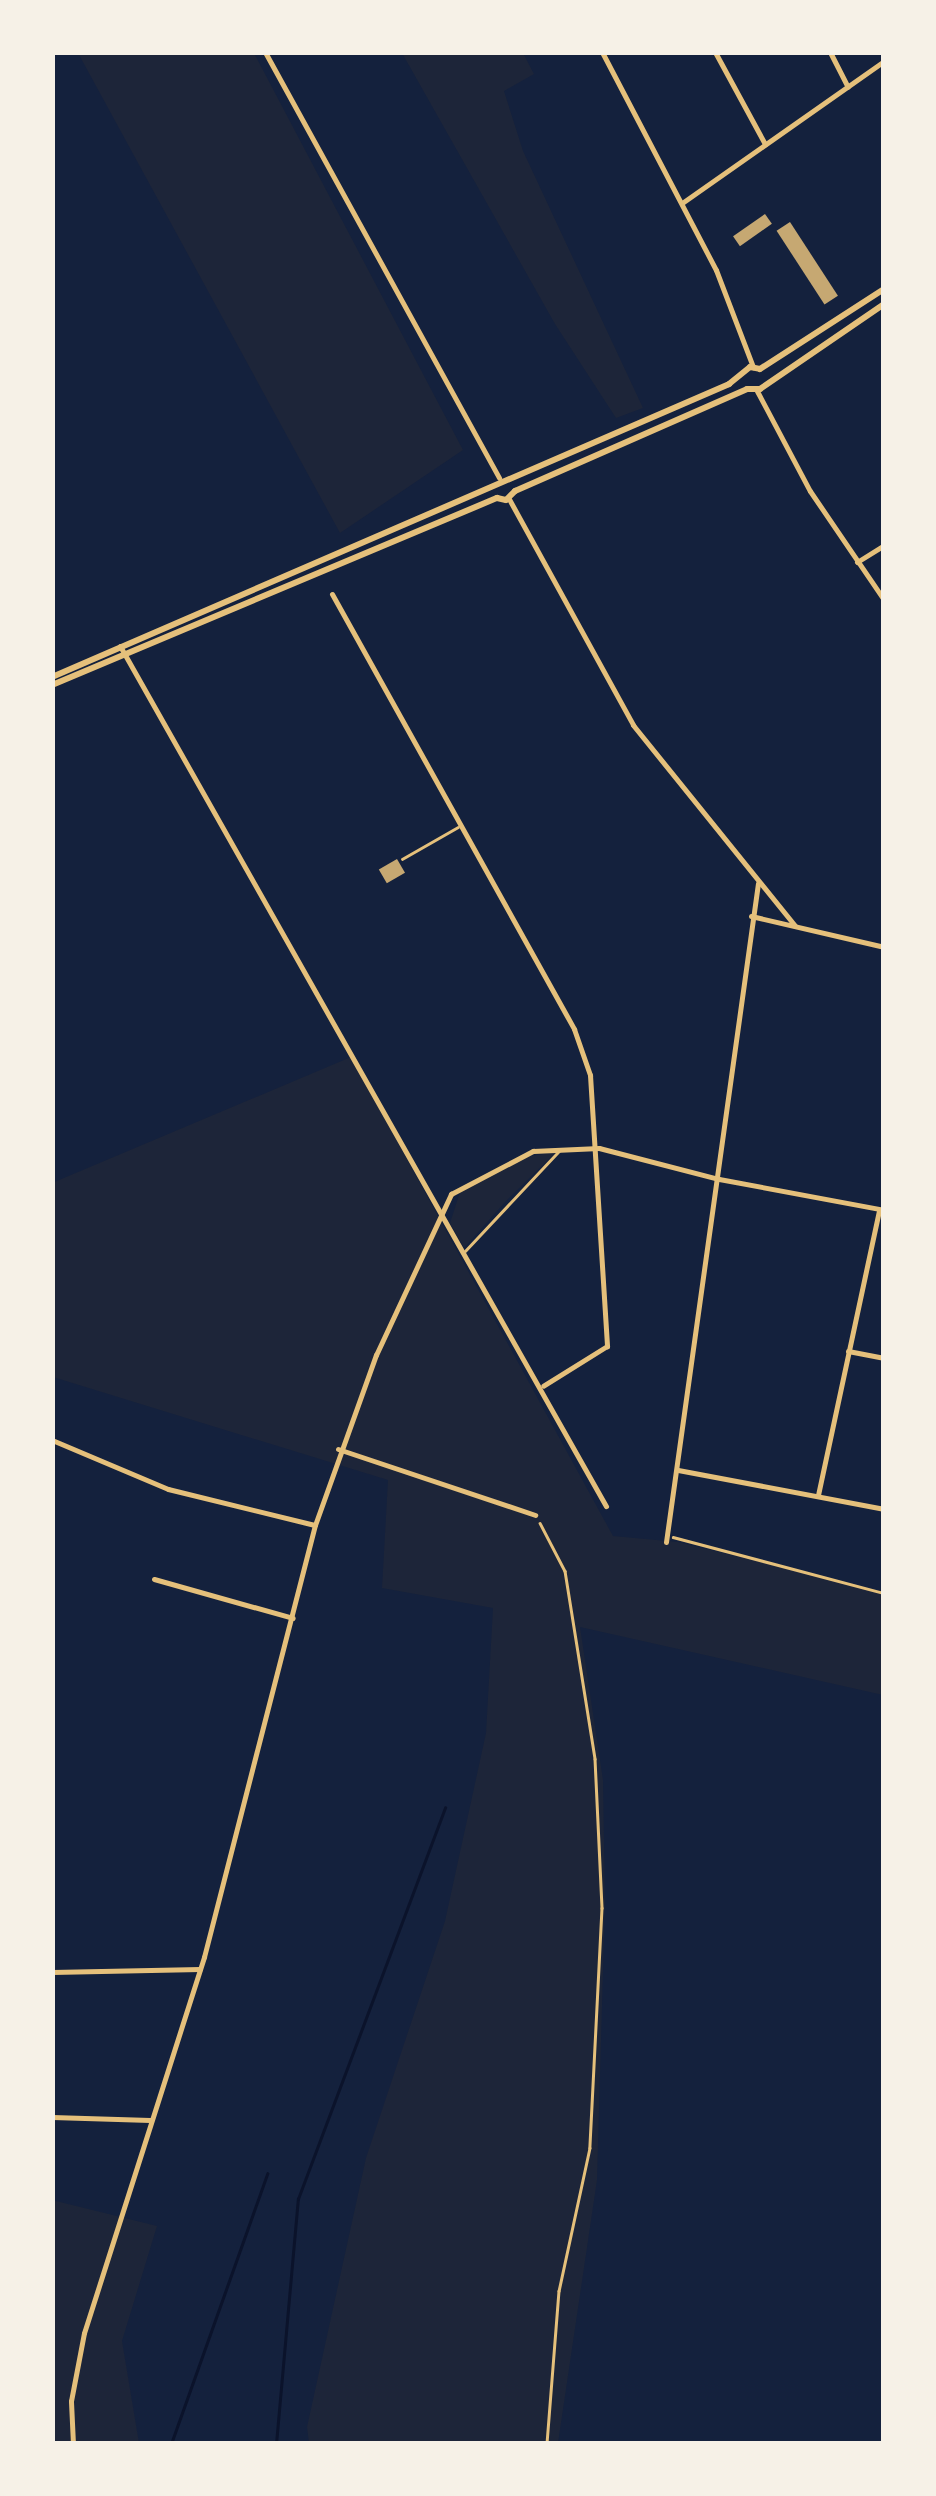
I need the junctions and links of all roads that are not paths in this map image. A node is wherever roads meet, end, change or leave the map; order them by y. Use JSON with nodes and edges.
{"nodes":[{"id":1,"x":265,"y":52,"type":"edge"},
{"id":2,"x":602,"y":52,"type":"edge"},
{"id":3,"x":715,"y":52,"type":"edge"},
{"id":4,"x":830,"y":52,"type":"edge"},
{"id":5,"x":884,"y":61,"type":"edge"},
{"id":6,"x":848,"y":87,"type":"junction"},
{"id":7,"x":765,"y":144,"type":"junction"},
{"id":8,"x":682,"y":203,"type":"junction"},
{"id":9,"x":884,"y":289,"type":"edge"},
{"id":10,"x":884,"y":304,"type":"edge"},
{"id":11,"x":757,"y":368,"type":"junction"},
{"id":12,"x":742,"y":378,"type":"junction"},
{"id":13,"x":766,"y":380,"type":"junction"},
{"id":14,"x":747,"y":389,"type":"junction"},
{"id":15,"x":757,"y":391,"type":"junction"},
{"id":16,"x":499,"y":478,"type":"junction"},
{"id":17,"x":510,"y":480,"type":"junction"},
{"id":18,"x":492,"y":488,"type":"junction"},
{"id":19,"x":514,"y":491,"type":"junction"},
{"id":20,"x":497,"y":498,"type":"junction"},
{"id":21,"x":509,"y":498,"type":"junction"},
{"id":22,"x":884,"y":546,"type":"edge"},
{"id":23,"x":857,"y":562,"type":"junction"},
{"id":24,"x":332,"y":594,"type":"dead end"},
{"id":25,"x":884,"y":600,"type":"edge"},
{"id":26,"x":120,"y":646,"type":"junction"},
{"id":27,"x":126,"y":658,"type":"junction"},
{"id":28,"x":52,"y":681,"type":"edge"},
{"id":29,"x":460,"y":826,"type":"junction"},
{"id":30,"x":402,"y":859,"type":"dead end"},
{"id":31,"x":758,"y":883,"type":"junction"},
{"id":32,"x":752,"y":916,"type":"junction"},
{"id":33,"x":795,"y":926,"type":"junction"},
{"id":34,"x":884,"y":947,"type":"edge"},
{"id":35,"x":600,"y":1148,"type":"junction"},
{"id":36,"x":560,"y":1150,"type":"junction"},
{"id":37,"x":719,"y":1180,"type":"junction"},
{"id":38,"x":881,"y":1210,"type":"edge"},
{"id":39,"x":442,"y":1214,"type":"junction"},
{"id":40,"x":465,"y":1251,"type":"junction"},
{"id":41,"x":848,"y":1350,"type":"junction"},
{"id":42,"x":884,"y":1358,"type":"edge"},
{"id":43,"x":543,"y":1386,"type":"junction"},
{"id":44,"x":52,"y":1440,"type":"edge"},
{"id":45,"x":338,"y":1450,"type":"junction"},
{"id":46,"x":678,"y":1470,"type":"junction"},
{"id":47,"x":818,"y":1495,"type":"junction"},
{"id":48,"x":606,"y":1506,"type":"dead end"},
{"id":49,"x":884,"y":1509,"type":"edge"},
{"id":50,"x":536,"y":1515,"type":"road end"},
{"id":51,"x":315,"y":1525,"type":"junction"},
{"id":52,"x":669,"y":1540,"type":"road end"},
{"id":53,"x":154,"y":1579,"type":"dead end"},
{"id":54,"x":292,"y":1618,"type":"junction"},
{"id":55,"x":200,"y":1969,"type":"junction"},
{"id":56,"x":52,"y":1972,"type":"edge"},
{"id":57,"x":52,"y":2117,"type":"edge"},
{"id":58,"x":150,"y":2120,"type":"junction"},
{"id":59,"x":73,"y":2444,"type":"edge"}],
"edges":[{"from":1,"to":16,"type":"street"},
{"from":2,"to":8,"type":"street"},
{"from":3,"to":7,"type":"street"},
{"from":4,"to":6,"type":"street"},
{"from":5,"to":6,"type":"street"},
{"from":6,"to":7,"type":"street"},
{"from":7,"to":8,"type":"street"},
{"from":8,"to":11,"type":"street"},
{"from":9,"to":11,"type":"street"},
{"from":10,"to":13,"type":"street"},
{"from":11,"to":12,"type":"street"},
{"from":11,"to":13,"type":"street"},
{"from":12,"to":14,"type":"street"},
{"from":12,"to":17,"type":"street"},
{"from":13,"to":15,"type":"street"},
{"from":14,"to":15,"type":"street"},
{"from":14,"to":19,"type":"street"},
{"from":15,"to":23,"type":"street"},
{"from":16,"to":17,"type":"street"},
{"from":16,"to":18,"type":"street"},
{"from":17,"to":19,"type":"street"},
{"from":18,"to":20,"type":"street"},
{"from":18,"to":26,"type":"street"},
{"from":19,"to":21,"type":"street"},
{"from":20,"to":21,"type":"street"},
{"from":20,"to":27,"type":"street"},
{"from":21,"to":31,"type":"street"},
{"from":22,"to":23,"type":"street"},
{"from":23,"to":25,"type":"street"},
{"from":24,"to":29,"type":"street"},
{"from":26,"to":27,"type":"street"},
{"from":26,"to":28,"type":"street"},
{"from":27,"to":28,"type":"street"},
{"from":27,"to":39,"type":"street"},
{"from":29,"to":30,"type":"lane"},
{"from":29,"to":35,"type":"street"},
{"from":31,"to":32,"type":"street"},
{"from":31,"to":33,"type":"street"},
{"from":32,"to":33,"type":"street"},
{"from":32,"to":37,"type":"street"},
{"from":33,"to":34,"type":"street"},
{"from":35,"to":36,"type":"street"},
{"from":35,"to":37,"type":"street"},
{"from":35,"to":43,"type":"street"},
{"from":36,"to":39,"type":"street"},
{"from":36,"to":40,"type":"lane"},
{"from":37,"to":38,"type":"street"},
{"from":37,"to":46,"type":"street"},
{"from":38,"to":41,"type":"street"},
{"from":39,"to":40,"type":"street"},
{"from":39,"to":45,"type":"street"},
{"from":40,"to":43,"type":"street"},
{"from":41,"to":42,"type":"street"},
{"from":41,"to":47,"type":"street"},
{"from":43,"to":48,"type":"street"},
{"from":44,"to":51,"type":"street"},
{"from":45,"to":50,"type":"street"},
{"from":45,"to":51,"type":"street"},
{"from":46,"to":47,"type":"street"},
{"from":46,"to":52,"type":"street"},
{"from":47,"to":49,"type":"street"},
{"from":51,"to":54,"type":"street"},
{"from":53,"to":54,"type":"street"},
{"from":54,"to":55,"type":"street"},
{"from":55,"to":56,"type":"street"},
{"from":55,"to":58,"type":"street"},
{"from":57,"to":58,"type":"street"},
{"from":58,"to":59,"type":"street"}]}
